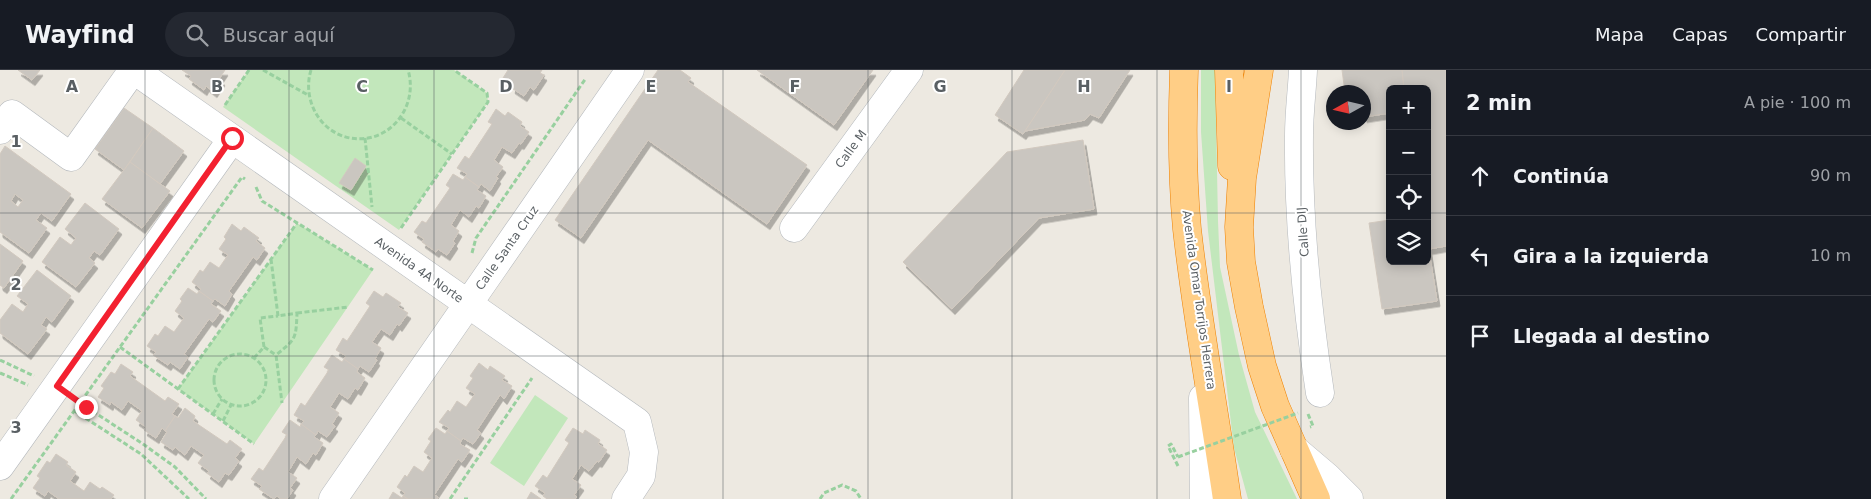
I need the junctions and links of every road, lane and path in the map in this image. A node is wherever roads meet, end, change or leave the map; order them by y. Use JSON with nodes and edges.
{"nodes":[{"id":1,"x":134,"y":70,"type":"edge"},
{"id":2,"x":263,"y":70,"type":"edge"},
{"id":3,"x":311,"y":70,"type":"edge"},
{"id":4,"x":408,"y":70,"type":"edge"},
{"id":5,"x":454,"y":70,"type":"edge"},
{"id":6,"x":630,"y":70,"type":"edge"},
{"id":7,"x":909,"y":70,"type":"edge"},
{"id":8,"x":1178,"y":70,"type":"edge"},
{"id":9,"x":1184,"y":70,"type":"edge"},
{"id":10,"x":1229,"y":70,"type":"edge"},
{"id":11,"x":1259,"y":70,"type":"edge"},
{"id":12,"x":1303,"y":70,"type":"edge"},
{"id":13,"x":586,"y":78,"type":"dead end"},
{"id":14,"x":308,"y":95,"type":"junction"},
{"id":15,"x":1182,"y":114,"type":"junction"},
{"id":16,"x":401,"y":118,"type":"junction"},
{"id":17,"x":0,"y":130,"type":"edge"},
{"id":18,"x":232,"y":138,"type":"junction"},
{"id":19,"x":365,"y":138,"type":"junction"},
{"id":20,"x":452,"y":154,"type":"junction"},
{"id":21,"x":249,"y":181,"type":"dead end"},
{"id":22,"x":255,"y":185,"type":"dead end"},
{"id":23,"x":372,"y":210,"type":"dead end"},
{"id":24,"x":297,"y":223,"type":"junction"},
{"id":25,"x":1239,"y":227,"type":"junction"},
{"id":26,"x":794,"y":228,"type":"dead end"},
{"id":27,"x":403,"y":236,"type":"dead end"},
{"id":28,"x":471,"y":256,"type":"dead end"},
{"id":29,"x":271,"y":259,"type":"junction"},
{"id":30,"x":373,"y":270,"type":"dead end"},
{"id":31,"x":468,"y":304,"type":"junction"},
{"id":32,"x":348,"y":307,"type":"dead end"},
{"id":33,"x":297,"y":314,"type":"junction"},
{"id":34,"x":278,"y":316,"type":"junction"},
{"id":35,"x":1203,"y":339,"type":"junction"},
{"id":36,"x":264,"y":347,"type":"junction"},
{"id":37,"x":120,"y":348,"type":"junction"},
{"id":38,"x":276,"y":355,"type":"junction"},
{"id":39,"x":254,"y":358,"type":"junction"},
{"id":40,"x":545,"y":358,"type":"junction"},
{"id":41,"x":0,"y":360,"type":"edge"},
{"id":42,"x":0,"y":373,"type":"edge"},
{"id":43,"x":178,"y":389,"type":"junction"},
{"id":44,"x":54,"y":390,"type":"junction"},
{"id":45,"x":1320,"y":393,"type":"dead end"},
{"id":46,"x":222,"y":399,"type":"junction"},
{"id":47,"x":80,"y":403,"type":"junction"},
{"id":48,"x":282,"y":403,"type":"dead end"},
{"id":49,"x":231,"y":405,"type":"junction"},
{"id":50,"x":74,"y":411,"type":"junction"},
{"id":51,"x":1298,"y":413,"type":"dead end"},
{"id":52,"x":213,"y":414,"type":"junction"},
{"id":53,"x":222,"y":421,"type":"junction"},
{"id":54,"x":254,"y":444,"type":"dead end"},
{"id":55,"x":1294,"y":450,"type":"junction"},
{"id":56,"x":0,"y":466,"type":"edge"},
{"id":57,"x":1180,"y":470,"type":"dead end"},
{"id":58,"x":11,"y":499,"type":"edge"},
{"id":59,"x":189,"y":499,"type":"edge"},
{"id":60,"x":206,"y":499,"type":"edge"},
{"id":61,"x":333,"y":499,"type":"edge"},
{"id":62,"x":450,"y":499,"type":"edge"},
{"id":63,"x":464,"y":499,"type":"edge"},
{"id":64,"x":468,"y":499,"type":"edge"},
{"id":65,"x":626,"y":499,"type":"edge"},
{"id":66,"x":820,"y":499,"type":"edge"},
{"id":67,"x":861,"y":499,"type":"edge"},
{"id":68,"x":1204,"y":499,"type":"edge"},
{"id":69,"x":1228,"y":499,"type":"edge"},
{"id":70,"x":1316,"y":499,"type":"edge"},
{"id":71,"x":1349,"y":499,"type":"edge"}],
"edges":[{"from":1,"to":17,"type":"street"},
{"from":1,"to":18,"type":"street","name":"Avenida 4A Norte"},
{"from":2,"to":14,"type":"path"},
{"from":3,"to":14,"type":"path"},
{"from":4,"to":16,"type":"path"},
{"from":5,"to":20,"type":"path"},
{"from":6,"to":31,"type":"street","name":"Calle Santa Cruz"},
{"from":7,"to":26,"type":"street","name":"Calle M"},
{"from":8,"to":15,"type":"highway"},
{"from":9,"to":15,"type":"highway","name":"Avenida Omar Torrijos Herrera"},
{"from":10,"to":25,"type":"highway"},
{"from":11,"to":25,"type":"highway"},
{"from":12,"to":45,"type":"street","name":"Calle DIJ"},
{"from":13,"to":28,"type":"path"},
{"from":14,"to":19,"type":"path"},
{"from":15,"to":35,"type":"highway","name":"Avenida Omar Torrijos Herrera"},
{"from":16,"to":19,"type":"path"},
{"from":16,"to":20,"type":"path"},
{"from":18,"to":31,"type":"street","name":"Avenida 4A Norte"},
{"from":18,"to":44,"type":"street"},
{"from":19,"to":23,"type":"path"},
{"from":20,"to":27,"type":"path"},
{"from":21,"to":37,"type":"path"},
{"from":22,"to":24,"type":"path"},
{"from":24,"to":29,"type":"path"},
{"from":24,"to":30,"type":"path"},
{"from":25,"to":55,"type":"highway"},
{"from":29,"to":34,"type":"path"},
{"from":29,"to":43,"type":"path"},
{"from":31,"to":40,"type":"street","name":"Avenida 4A Norte"},
{"from":31,"to":61,"type":"street","name":"Calle Santa Cruz"},
{"from":32,"to":33,"type":"path"},
{"from":33,"to":34,"type":"path"},
{"from":33,"to":38,"type":"path"},
{"from":34,"to":36,"type":"path"},
{"from":35,"to":68,"type":"street"},
{"from":35,"to":69,"type":"highway","name":"Avenida Omar Torrijos Herrera"},
{"from":36,"to":38,"type":"path"},
{"from":36,"to":39,"type":"path"},
{"from":37,"to":43,"type":"path"},
{"from":37,"to":47,"type":"path"},
{"from":38,"to":48,"type":"path"},
{"from":39,"to":46,"type":"path"},
{"from":39,"to":49,"type":"path"},
{"from":40,"to":62,"type":"path"},
{"from":40,"to":65,"type":"street","name":"Avenida 4A Norte"},
{"from":41,"to":44,"type":"path"},
{"from":42,"to":44,"type":"path"},
{"from":43,"to":52,"type":"path"},
{"from":44,"to":47,"type":"path"},
{"from":44,"to":50,"type":"path"},
{"from":44,"to":56,"type":"street"},
{"from":46,"to":49,"type":"path"},
{"from":46,"to":52,"type":"path"},
{"from":47,"to":50,"type":"path"},
{"from":47,"to":60,"type":"path"},
{"from":49,"to":53,"type":"path"},
{"from":50,"to":58,"type":"path"},
{"from":50,"to":59,"type":"path"},
{"from":51,"to":57,"type":"path","bridge":true},
{"from":52,"to":53,"type":"path"},
{"from":53,"to":54,"type":"path"},
{"from":55,"to":70,"type":"highway"},
{"from":55,"to":71,"type":"street"},
{"from":63,"to":64,"type":"path"},
{"from":66,"to":67,"type":"path"}]}
